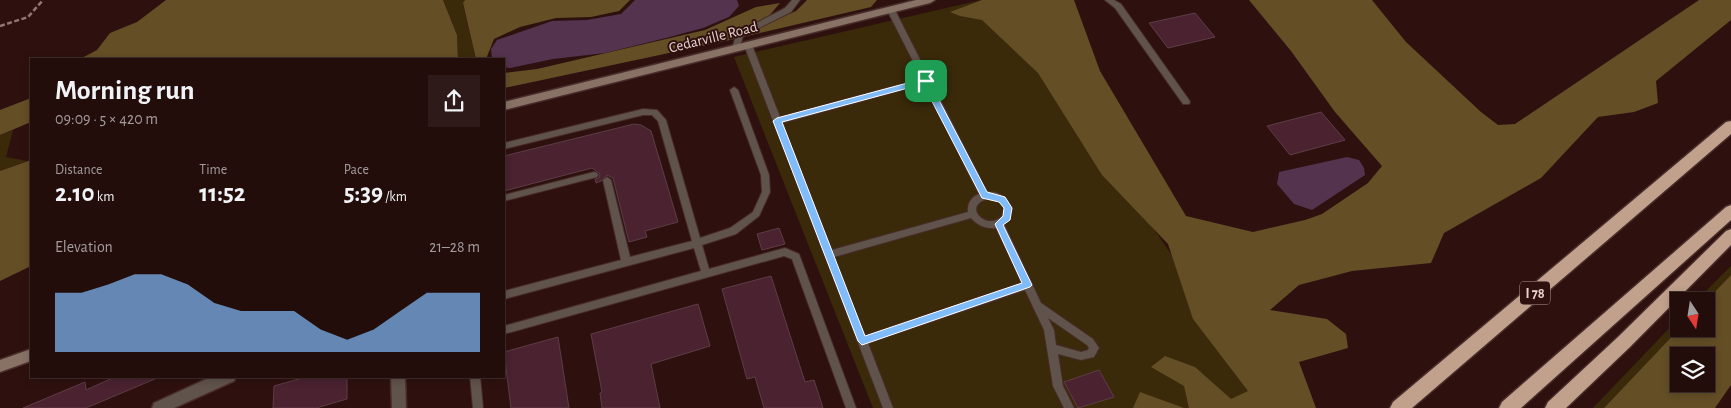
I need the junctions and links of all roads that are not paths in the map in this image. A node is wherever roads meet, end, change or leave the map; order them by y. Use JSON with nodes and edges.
{"nodes":[{"id":1,"x":796,"y":0,"type":"edge"},
{"id":2,"x":930,"y":0,"type":"edge"},
{"id":3,"x":1110,"y":0,"type":"edge"},
{"id":4,"x":891,"y":10,"type":"junction"},
{"id":5,"x":748,"y":45,"type":"junction"},
{"id":6,"x":736,"y":48,"type":"junction"},
{"id":7,"x":926,"y":81,"type":"junction"},
{"id":8,"x":734,"y":90,"type":"dead end"},
{"id":9,"x":1186,"y":102,"type":"dead end"},
{"id":10,"x":505,"y":106,"type":"edge"},
{"id":11,"x":1731,"y":119,"type":"edge"},
{"id":12,"x":777,"y":121,"type":"junction"},
{"id":13,"x":1731,"y":126,"type":"edge"},
{"id":14,"x":505,"y":146,"type":"edge"},
{"id":15,"x":594,"y":175,"type":"dead end"},
{"id":16,"x":1671,"y":177,"type":"junction"},
{"id":17,"x":607,"y":180,"type":"dead end"},
{"id":18,"x":984,"y":196,"type":"junction"},
{"id":19,"x":505,"y":198,"type":"edge"},
{"id":20,"x":1731,"y":211,"type":"edge"},
{"id":21,"x":972,"y":214,"type":"junction"},
{"id":22,"x":999,"y":224,"type":"junction"},
{"id":23,"x":1731,"y":235,"type":"edge"},
{"id":24,"x":697,"y":243,"type":"junction"},
{"id":25,"x":829,"y":256,"type":"junction"},
{"id":26,"x":626,"y":261,"type":"junction"},
{"id":27,"x":706,"y":274,"type":"junction"},
{"id":28,"x":1027,"y":285,"type":"junction"},
{"id":29,"x":505,"y":295,"type":"edge"},
{"id":30,"x":1037,"y":304,"type":"junction"},
{"id":31,"x":505,"y":330,"type":"edge"},
{"id":32,"x":862,"y":341,"type":"junction"},
{"id":33,"x":1054,"y":349,"type":"junction"},
{"id":34,"x":30,"y":355,"type":"edge"},
{"id":35,"x":0,"y":366,"type":"edge"},
{"id":36,"x":225,"y":378,"type":"edge"},
{"id":37,"x":398,"y":378,"type":"edge"},
{"id":38,"x":475,"y":378,"type":"edge"},
{"id":39,"x":159,"y":408,"type":"edge"},
{"id":40,"x":399,"y":408,"type":"edge"},
{"id":41,"x":478,"y":408,"type":"edge"},
{"id":42,"x":851,"y":408,"type":"edge"},
{"id":43,"x":888,"y":408,"type":"edge"},
{"id":44,"x":1069,"y":408,"type":"edge"},
{"id":45,"x":1399,"y":408,"type":"edge"},
{"id":46,"x":1508,"y":408,"type":"edge"},
{"id":47,"x":1554,"y":408,"type":"edge"}],
"edges":[{"from":1,"to":6,"type":"lane"},
{"from":2,"to":4,"type":"main road","name":"Cedarville Road"},
{"from":3,"to":9,"type":"lane"},
{"from":4,"to":5,"type":"main road","name":"Cedarville Road"},
{"from":4,"to":7,"type":"lane"},
{"from":5,"to":6,"type":"main road","name":"Cedarville Road"},
{"from":5,"to":12,"type":"lane"},
{"from":6,"to":10,"type":"main road","name":"Cedarville Road"},
{"from":7,"to":12,"type":"lane"},
{"from":7,"to":18,"type":"lane"},
{"from":8,"to":24,"type":"lane"},
{"from":11,"to":16,"type":"highway"},
{"from":12,"to":25,"type":"lane"},
{"from":13,"to":16,"type":"highway","number":"I 78"},
{"from":14,"to":24,"type":"lane"},
{"from":15,"to":19,"type":"lane"},
{"from":16,"to":45,"type":"highway","number":"I 78"},
{"from":17,"to":26,"type":"lane"},
{"from":18,"to":21,"type":"lane"},
{"from":18,"to":22,"type":"lane"},
{"from":20,"to":46,"type":"highway"},
{"from":21,"to":22,"type":"lane"},
{"from":21,"to":25,"type":"lane"},
{"from":22,"to":28,"type":"lane"},
{"from":23,"to":47,"type":"highway"},
{"from":24,"to":26,"type":"lane"},
{"from":24,"to":27,"type":"lane"},
{"from":25,"to":32,"type":"lane"},
{"from":26,"to":29,"type":"lane"},
{"from":27,"to":31,"type":"lane"},
{"from":27,"to":42,"type":"lane"},
{"from":28,"to":30,"type":"lane"},
{"from":28,"to":32,"type":"lane"},
{"from":30,"to":33,"type":"lane"},
{"from":30,"to":33,"type":"lane"},
{"from":32,"to":43,"type":"lane"},
{"from":33,"to":44,"type":"lane"},
{"from":34,"to":35,"type":"main road"},
{"from":36,"to":39,"type":"street"},
{"from":37,"to":40,"type":"street"},
{"from":38,"to":41,"type":"lane"}]}
